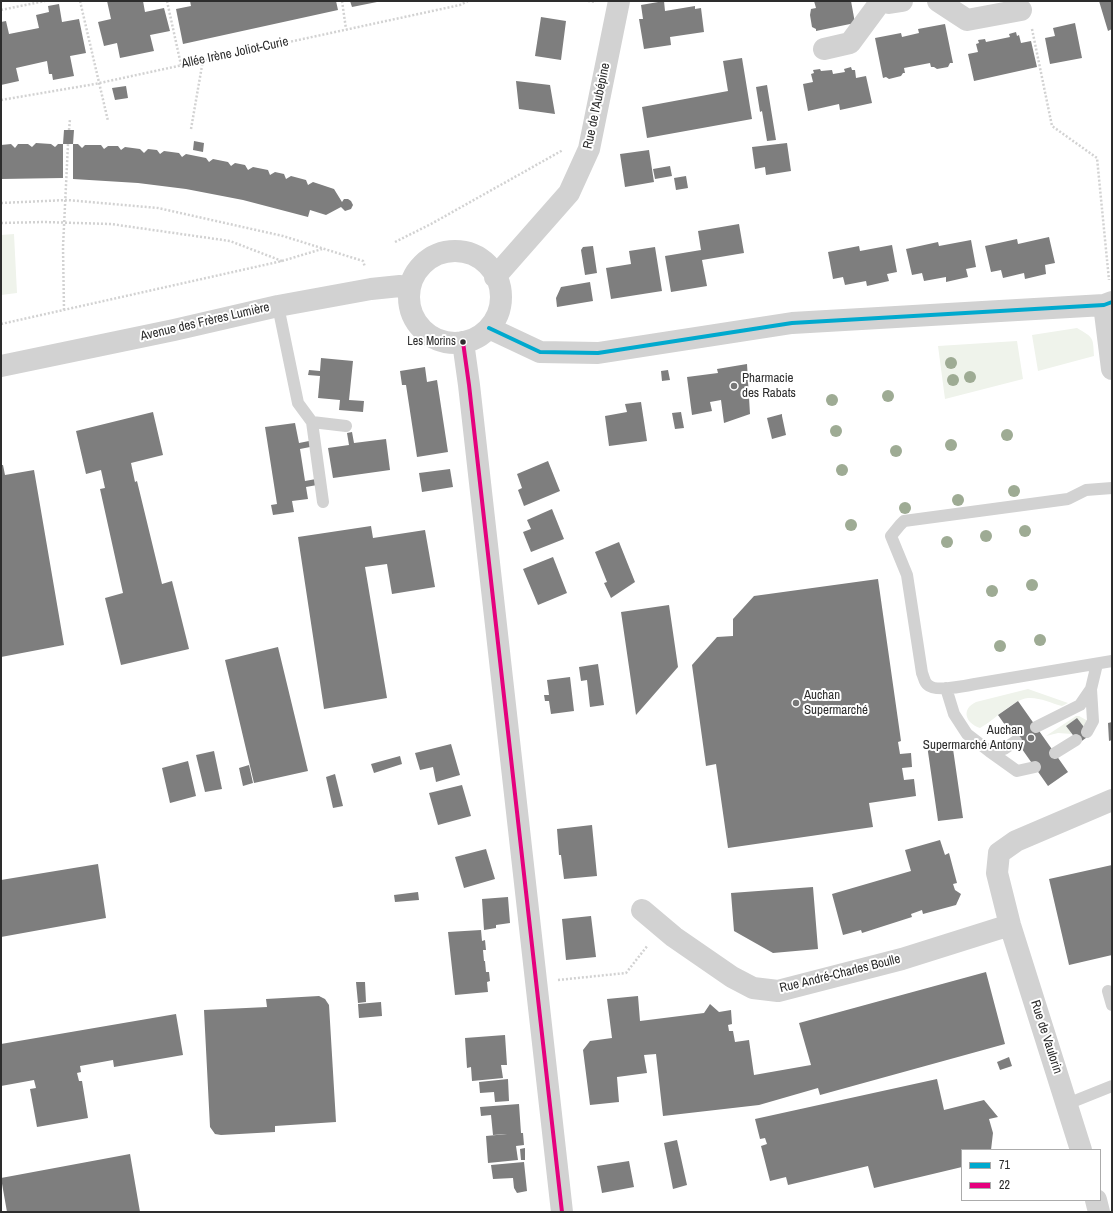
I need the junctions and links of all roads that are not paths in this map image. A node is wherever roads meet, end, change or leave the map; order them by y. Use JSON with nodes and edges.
{"nodes":[{"id":1,"x":618,"y":1,"type":"edge"},
{"id":2,"x":882,"y":1,"type":"edge"},
{"id":3,"x":902,"y":1,"type":"edge"},
{"id":4,"x":938,"y":1,"type":"edge"},
{"id":5,"x":1021,"y":10,"type":"road end"},
{"id":6,"x":824,"y":49,"type":"dead end"},
{"id":7,"x":495,"y":277,"type":"junction"},
{"id":8,"x":409,"y":291,"type":"junction"},
{"id":9,"x":1109,"y":303,"type":"edge"},
{"id":10,"x":278,"y":306,"type":"junction"},
{"id":11,"x":489,"y":328,"type":"junction"},
{"id":12,"x":463,"y":342,"type":"junction"},
{"id":13,"x":1,"y":366,"type":"edge"},
{"id":14,"x":1112,"y":368,"type":"edge"},
{"id":15,"x":312,"y":422,"type":"junction"},
{"id":16,"x":346,"y":426,"type":"dead end"},
{"id":17,"x":1112,"y":488,"type":"edge"},
{"id":18,"x":323,"y":502,"type":"dead end"},
{"id":19,"x":1112,"y":661,"type":"edge"},
{"id":20,"x":1097,"y":664,"type":"junction"},
{"id":21,"x":946,"y":688,"type":"junction"},
{"id":22,"x":1091,"y":689,"type":"junction"},
{"id":23,"x":1036,"y":727,"type":"dead end"},
{"id":24,"x":1087,"y":732,"type":"dead end"},
{"id":25,"x":1076,"y":740,"type":"dead end"},
{"id":26,"x":1016,"y":741,"type":"dead end"},
{"id":27,"x":989,"y":751,"type":"junction"},
{"id":28,"x":1054,"y":753,"type":"dead end"},
{"id":29,"x":1034,"y":767,"type":"dead end"},
{"id":30,"x":1112,"y":800,"type":"edge"},
{"id":31,"x":642,"y":910,"type":"dead end"},
{"id":32,"x":1010,"y":924,"type":"junction"},
{"id":33,"x":1108,"y":991,"type":"dead end"},
{"id":34,"x":1112,"y":1005,"type":"edge"},
{"id":35,"x":1112,"y":1086,"type":"edge"},
{"id":36,"x":1067,"y":1104,"type":"junction"},
{"id":37,"x":1081,"y":1149,"type":"edge"},
{"id":38,"x":1096,"y":1201,"type":"edge"},
{"id":39,"x":562,"y":1212,"type":"edge"},
{"id":40,"x":1099,"y":1212,"type":"edge"}],
"edges":[{"from":1,"to":7,"type":"street","name":"Rue de l'Aubépine"},
{"from":2,"to":3,"type":"street"},
{"from":2,"to":6,"type":"street"},
{"from":4,"to":5,"type":"street"},
{"from":7,"to":8,"type":"street"},
{"from":7,"to":11,"type":"street"},
{"from":8,"to":10,"type":"street","name":"Avenue des Frères Lumière"},
{"from":8,"to":12,"type":"street"},
{"from":9,"to":11,"type":"street"},
{"from":9,"to":14,"type":"street"},
{"from":10,"to":13,"type":"street","name":"Avenue des Frères Lumière"},
{"from":10,"to":15,"type":"lane"},
{"from":11,"to":12,"type":"street"},
{"from":12,"to":39,"type":"street"},
{"from":15,"to":16,"type":"lane"},
{"from":15,"to":18,"type":"lane"},
{"from":17,"to":21,"type":"lane"},
{"from":19,"to":20,"type":"lane"},
{"from":20,"to":21,"type":"lane"},
{"from":20,"to":22,"type":"lane"},
{"from":21,"to":27,"type":"lane"},
{"from":22,"to":23,"type":"lane"},
{"from":22,"to":24,"type":"lane"},
{"from":25,"to":28,"type":"lane"},
{"from":26,"to":27,"type":"lane"},
{"from":27,"to":29,"type":"lane"},
{"from":30,"to":32,"type":"street","name":"Rue de Vaulorin"},
{"from":31,"to":32,"type":"street","name":"Rue André-Charles Boulle"},
{"from":32,"to":36,"type":"street","name":"Rue de Vaulorin"},
{"from":33,"to":34,"type":"lane"},
{"from":35,"to":36,"type":"lane"},
{"from":36,"to":37,"type":"street","name":"Rue de Vaulorin"},
{"from":38,"to":40,"type":"street"}]}
